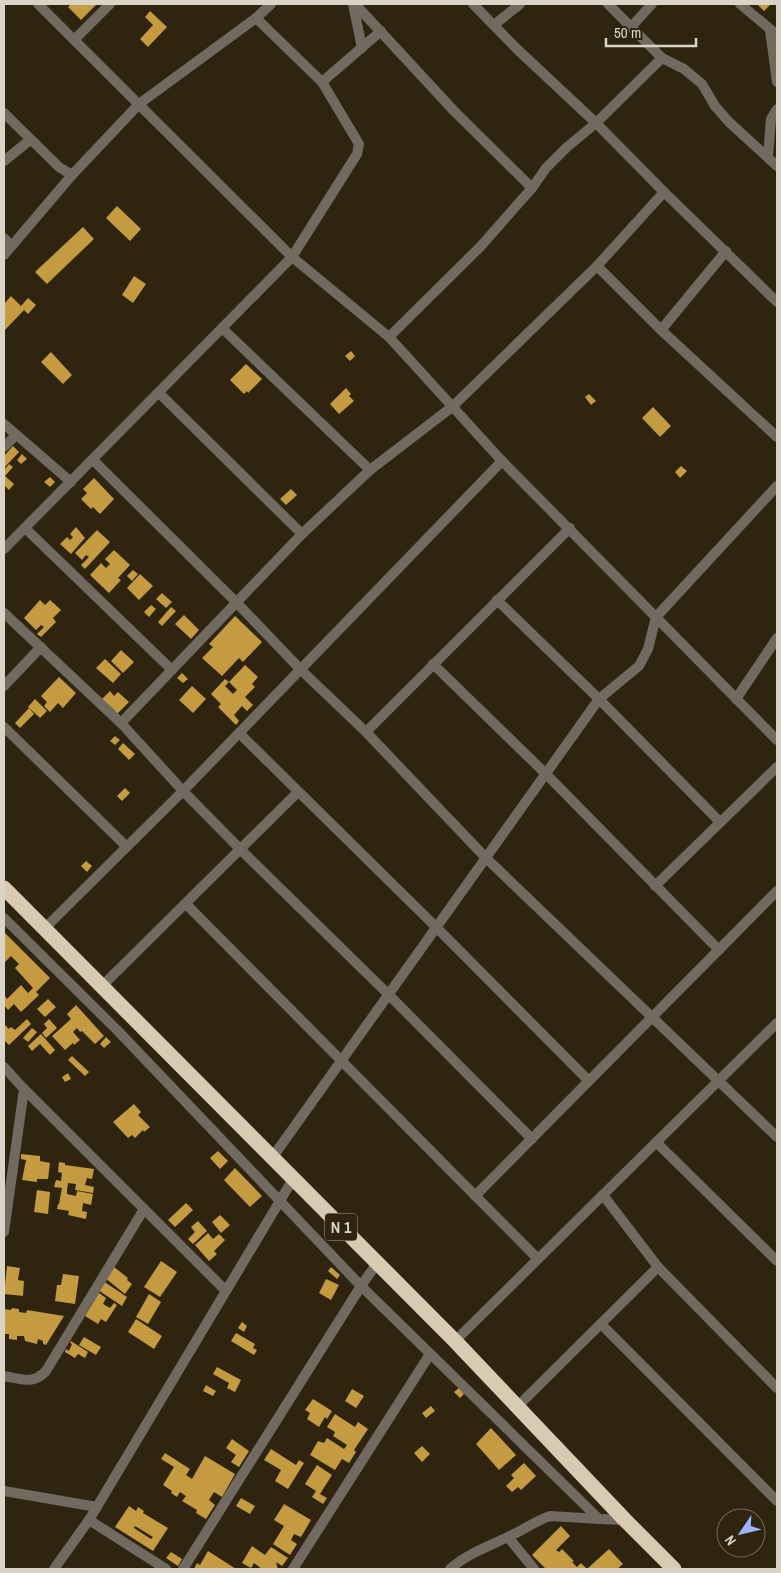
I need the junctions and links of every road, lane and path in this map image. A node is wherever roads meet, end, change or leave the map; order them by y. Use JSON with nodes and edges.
{"nodes":[{"id":1,"x":38,"y":4,"type":"edge"},
{"id":2,"x":110,"y":4,"type":"edge"},
{"id":3,"x":271,"y":4,"type":"edge"},
{"id":4,"x":354,"y":4,"type":"edge"},
{"id":5,"x":473,"y":4,"type":"edge"},
{"id":6,"x":520,"y":4,"type":"edge"},
{"id":7,"x":608,"y":4,"type":"edge"},
{"id":8,"x":652,"y":4,"type":"edge"},
{"id":9,"x":740,"y":4,"type":"edge"},
{"id":10,"x":256,"y":18,"type":"junction"},
{"id":11,"x":494,"y":25,"type":"junction"},
{"id":12,"x":632,"y":26,"type":"junction"},
{"id":13,"x":381,"y":31,"type":"junction"},
{"id":14,"x":774,"y":33,"type":"edge"},
{"id":15,"x":74,"y":40,"type":"junction"},
{"id":16,"x":362,"y":48,"type":"junction"},
{"id":17,"x":662,"y":58,"type":"junction"},
{"id":18,"x":322,"y":82,"type":"junction"},
{"id":19,"x":777,"y":82,"type":"edge"},
{"id":20,"x":139,"y":104,"type":"junction"},
{"id":21,"x":777,"y":108,"type":"edge"},
{"id":22,"x":4,"y":113,"type":"edge"},
{"id":23,"x":596,"y":123,"type":"junction"},
{"id":24,"x":30,"y":140,"type":"junction"},
{"id":25,"x":768,"y":156,"type":"junction"},
{"id":26,"x":4,"y":161,"type":"edge"},
{"id":27,"x":777,"y":166,"type":"edge"},
{"id":28,"x":72,"y":175,"type":"junction"},
{"id":29,"x":532,"y":188,"type":"junction"},
{"id":30,"x":664,"y":192,"type":"junction"},
{"id":31,"x":4,"y":238,"type":"edge"},
{"id":32,"x":11,"y":246,"type":"junction"},
{"id":33,"x":726,"y":251,"type":"junction"},
{"id":34,"x":4,"y":255,"type":"edge"},
{"id":35,"x":292,"y":257,"type":"junction"},
{"id":36,"x":597,"y":266,"type":"junction"},
{"id":37,"x":777,"y":302,"type":"edge"},
{"id":38,"x":222,"y":328,"type":"junction"},
{"id":39,"x":661,"y":330,"type":"junction"},
{"id":40,"x":389,"y":337,"type":"junction"},
{"id":41,"x":159,"y":393,"type":"junction"},
{"id":42,"x":452,"y":407,"type":"junction"},
{"id":43,"x":4,"y":424,"type":"edge"},
{"id":44,"x":16,"y":435,"type":"junction"},
{"id":45,"x":777,"y":437,"type":"edge"},
{"id":46,"x":4,"y":446,"type":"edge"},
{"id":47,"x":93,"y":460,"type":"junction"},
{"id":48,"x":502,"y":461,"type":"junction"},
{"id":49,"x":370,"y":470,"type":"junction"},
{"id":50,"x":70,"y":482,"type":"junction"},
{"id":51,"x":777,"y":486,"type":"edge"},
{"id":52,"x":25,"y":528,"type":"junction"},
{"id":53,"x":570,"y":528,"type":"junction"},
{"id":54,"x":302,"y":534,"type":"junction"},
{"id":55,"x":4,"y":549,"type":"edge"},
{"id":56,"x":497,"y":600,"type":"junction"},
{"id":57,"x":236,"y":602,"type":"junction"},
{"id":58,"x":4,"y":613,"type":"edge"},
{"id":59,"x":656,"y":617,"type":"junction"},
{"id":60,"x":777,"y":638,"type":"edge"},
{"id":61,"x":42,"y":647,"type":"junction"},
{"id":62,"x":433,"y":664,"type":"junction"},
{"id":63,"x":172,"y":670,"type":"junction"},
{"id":64,"x":301,"y":670,"type":"junction"},
{"id":65,"x":4,"y":686,"type":"edge"},
{"id":66,"x":599,"y":699,"type":"junction"},
{"id":67,"x":736,"y":699,"type":"junction"},
{"id":68,"x":121,"y":723,"type":"junction"},
{"id":69,"x":4,"y":727,"type":"edge"},
{"id":70,"x":366,"y":732,"type":"junction"},
{"id":71,"x":240,"y":733,"type":"junction"},
{"id":72,"x":777,"y":740,"type":"edge"},
{"id":73,"x":777,"y":767,"type":"edge"},
{"id":74,"x":546,"y":774,"type":"junction"},
{"id":75,"x":183,"y":791,"type":"junction"},
{"id":76,"x":298,"y":792,"type":"junction"},
{"id":77,"x":720,"y":822,"type":"junction"},
{"id":78,"x":126,"y":846,"type":"junction"},
{"id":79,"x":240,"y":849,"type":"junction"},
{"id":80,"x":486,"y":858,"type":"junction"},
{"id":81,"x":655,"y":886,"type":"junction"},
{"id":82,"x":4,"y":888,"type":"edge"},
{"id":83,"x":777,"y":891,"type":"edge"},
{"id":84,"x":186,"y":904,"type":"junction"},
{"id":85,"x":4,"y":918,"type":"edge"},
{"id":86,"x":436,"y":927,"type":"junction"},
{"id":87,"x":44,"y":929,"type":"junction"},
{"id":88,"x":719,"y":950,"type":"junction"},
{"id":89,"x":101,"y":987,"type":"junction"},
{"id":90,"x":388,"y":995,"type":"junction"},
{"id":91,"x":653,"y":1017,"type":"junction"},
{"id":92,"x":777,"y":1023,"type":"edge"},
{"id":93,"x":342,"y":1060,"type":"junction"},
{"id":94,"x":4,"y":1067,"type":"edge"},
{"id":95,"x":719,"y":1080,"type":"junction"},
{"id":96,"x":589,"y":1081,"type":"junction"},
{"id":97,"x":24,"y":1089,"type":"junction"},
{"id":98,"x":777,"y":1137,"type":"edge"},
{"id":99,"x":532,"y":1139,"type":"junction"},
{"id":100,"x":656,"y":1142,"type":"junction"},
{"id":101,"x":272,"y":1158,"type":"junction"},
{"id":102,"x":293,"y":1179,"type":"junction"},
{"id":103,"x":603,"y":1195,"type":"junction"},
{"id":104,"x":475,"y":1196,"type":"junction"},
{"id":105,"x":280,"y":1202,"type":"junction"},
{"id":106,"x":144,"y":1209,"type":"junction"},
{"id":107,"x":4,"y":1232,"type":"edge"},
{"id":108,"x":538,"y":1259,"type":"junction"},
{"id":109,"x":777,"y":1262,"type":"edge"},
{"id":110,"x":377,"y":1264,"type":"junction"},
{"id":111,"x":658,"y":1267,"type":"junction"},
{"id":112,"x":361,"y":1286,"type":"junction"},
{"id":113,"x":226,"y":1291,"type":"junction"},
{"id":114,"x":601,"y":1324,"type":"junction"},
{"id":115,"x":455,"y":1341,"type":"junction"},
{"id":116,"x":430,"y":1354,"type":"junction"},
{"id":117,"x":4,"y":1376,"type":"edge"},
{"id":118,"x":777,"y":1388,"type":"edge"},
{"id":119,"x":518,"y":1406,"type":"junction"},
{"id":120,"x":4,"y":1491,"type":"edge"},
{"id":121,"x":777,"y":1501,"type":"edge"},
{"id":122,"x":97,"y":1508,"type":"junction"},
{"id":123,"x":599,"y":1519,"type":"junction"},
{"id":124,"x":89,"y":1520,"type":"junction"},
{"id":125,"x":625,"y":1520,"type":"junction"},
{"id":126,"x":508,"y":1537,"type":"junction"},
{"id":127,"x":54,"y":1569,"type":"edge"},
{"id":128,"x":166,"y":1569,"type":"edge"},
{"id":129,"x":183,"y":1569,"type":"edge"},
{"id":130,"x":293,"y":1569,"type":"edge"},
{"id":131,"x":450,"y":1569,"type":"edge"},
{"id":132,"x":534,"y":1569,"type":"edge"},
{"id":133,"x":674,"y":1569,"type":"edge"}],
"edges":[{"from":1,"to":15,"type":"street"},
{"from":2,"to":15,"type":"street"},
{"from":3,"to":10,"type":"street"},
{"from":4,"to":13,"type":"street"},
{"from":4,"to":16,"type":"street"},
{"from":5,"to":11,"type":"street"},
{"from":6,"to":11,"type":"street"},
{"from":7,"to":12,"type":"street"},
{"from":8,"to":12,"type":"street"},
{"from":9,"to":14,"type":"street"},
{"from":10,"to":18,"type":"street"},
{"from":10,"to":20,"type":"street"},
{"from":11,"to":23,"type":"street"},
{"from":12,"to":17,"type":"street"},
{"from":13,"to":16,"type":"street"},
{"from":13,"to":29,"type":"street"},
{"from":14,"to":19,"type":"street"},
{"from":15,"to":20,"type":"street"},
{"from":16,"to":18,"type":"street"},
{"from":17,"to":23,"type":"street"},
{"from":17,"to":25,"type":"street"},
{"from":18,"to":35,"type":"street"},
{"from":20,"to":28,"type":"street"},
{"from":20,"to":35,"type":"street"},
{"from":21,"to":25,"type":"street"},
{"from":22,"to":24,"type":"street"},
{"from":23,"to":29,"type":"street"},
{"from":23,"to":30,"type":"street"},
{"from":24,"to":26,"type":"street"},
{"from":24,"to":28,"type":"street"},
{"from":25,"to":27,"type":"street"},
{"from":28,"to":32,"type":"street"},
{"from":29,"to":40,"type":"street"},
{"from":30,"to":33,"type":"street"},
{"from":30,"to":36,"type":"street"},
{"from":31,"to":32,"type":"street"},
{"from":32,"to":34,"type":"street"},
{"from":33,"to":37,"type":"street"},
{"from":33,"to":39,"type":"street"},
{"from":35,"to":38,"type":"street"},
{"from":35,"to":40,"type":"street"},
{"from":36,"to":39,"type":"street"},
{"from":36,"to":42,"type":"street"},
{"from":38,"to":41,"type":"street"},
{"from":38,"to":49,"type":"street"},
{"from":39,"to":45,"type":"street"},
{"from":40,"to":42,"type":"street"},
{"from":41,"to":47,"type":"street"},
{"from":41,"to":54,"type":"street"},
{"from":42,"to":48,"type":"street"},
{"from":42,"to":49,"type":"street"},
{"from":43,"to":44,"type":"street"},
{"from":44,"to":46,"type":"street"},
{"from":44,"to":50,"type":"street"},
{"from":47,"to":50,"type":"street"},
{"from":47,"to":57,"type":"street"},
{"from":48,"to":53,"type":"street"},
{"from":48,"to":64,"type":"street"},
{"from":49,"to":54,"type":"street"},
{"from":50,"to":52,"type":"street"},
{"from":51,"to":59,"type":"street"},
{"from":52,"to":55,"type":"street"},
{"from":52,"to":63,"type":"street"},
{"from":53,"to":56,"type":"street"},
{"from":53,"to":59,"type":"street"},
{"from":54,"to":57,"type":"street"},
{"from":56,"to":62,"type":"street"},
{"from":56,"to":66,"type":"street"},
{"from":57,"to":63,"type":"street"},
{"from":57,"to":64,"type":"street"},
{"from":58,"to":61,"type":"street"},
{"from":59,"to":66,"type":"street"},
{"from":59,"to":67,"type":"street"},
{"from":60,"to":67,"type":"street"},
{"from":61,"to":65,"type":"street"},
{"from":61,"to":68,"type":"street"},
{"from":62,"to":70,"type":"street"},
{"from":62,"to":74,"type":"street"},
{"from":63,"to":68,"type":"street"},
{"from":64,"to":70,"type":"street"},
{"from":64,"to":71,"type":"street"},
{"from":66,"to":74,"type":"street"},
{"from":66,"to":77,"type":"street"},
{"from":67,"to":72,"type":"street"},
{"from":68,"to":75,"type":"street"},
{"from":69,"to":78,"type":"street"},
{"from":70,"to":80,"type":"street"},
{"from":71,"to":75,"type":"street"},
{"from":71,"to":76,"type":"street"},
{"from":73,"to":77,"type":"street"},
{"from":74,"to":80,"type":"street"},
{"from":74,"to":81,"type":"street"},
{"from":75,"to":78,"type":"street"},
{"from":75,"to":79,"type":"street"},
{"from":76,"to":79,"type":"street"},
{"from":76,"to":86,"type":"street"},
{"from":77,"to":81,"type":"street"},
{"from":78,"to":87,"type":"street"},
{"from":79,"to":84,"type":"street"},
{"from":79,"to":90,"type":"street"},
{"from":80,"to":86,"type":"street"},
{"from":80,"to":91,"type":"street"},
{"from":81,"to":88,"type":"street"},
{"from":82,"to":87,"type":"highway","number":"N 1"},
{"from":83,"to":88,"type":"street"},
{"from":84,"to":89,"type":"street"},
{"from":84,"to":93,"type":"street"},
{"from":85,"to":105,"type":"street"},
{"from":86,"to":90,"type":"street"},
{"from":86,"to":96,"type":"street"},
{"from":87,"to":89,"type":"highway","number":"N 1"},
{"from":88,"to":91,"type":"street"},
{"from":89,"to":101,"type":"highway","number":"N 1"},
{"from":90,"to":93,"type":"street"},
{"from":90,"to":99,"type":"street"},
{"from":91,"to":95,"type":"street"},
{"from":91,"to":96,"type":"street"},
{"from":92,"to":95,"type":"street"},
{"from":93,"to":101,"type":"street"},
{"from":93,"to":104,"type":"street"},
{"from":94,"to":97,"type":"street"},
{"from":95,"to":98,"type":"street"},
{"from":95,"to":100,"type":"street"},
{"from":96,"to":99,"type":"street"},
{"from":97,"to":106,"type":"street"},
{"from":97,"to":107,"type":"street"},
{"from":99,"to":104,"type":"street"},
{"from":100,"to":103,"type":"street"},
{"from":100,"to":109,"type":"street"},
{"from":101,"to":102,"type":"highway","number":"N 1"},
{"from":102,"to":105,"type":"street"},
{"from":102,"to":110,"type":"highway","number":"N 1"},
{"from":103,"to":108,"type":"street"},
{"from":103,"to":111,"type":"street"},
{"from":104,"to":108,"type":"street"},
{"from":105,"to":112,"type":"street"},
{"from":105,"to":113,"type":"street"},
{"from":106,"to":113,"type":"street"},
{"from":106,"to":117,"type":"street"},
{"from":108,"to":115,"type":"street"},
{"from":110,"to":112,"type":"street"},
{"from":110,"to":115,"type":"highway","number":"N 1"},
{"from":111,"to":114,"type":"street"},
{"from":111,"to":118,"type":"street"},
{"from":112,"to":116,"type":"street"},
{"from":112,"to":129,"type":"street"},
{"from":113,"to":122,"type":"street"},
{"from":114,"to":119,"type":"street"},
{"from":114,"to":121,"type":"street"},
{"from":115,"to":119,"type":"highway","number":"N 1"},
{"from":116,"to":123,"type":"street"},
{"from":116,"to":130,"type":"street"},
{"from":119,"to":125,"type":"highway","number":"N 1"},
{"from":120,"to":122,"type":"street"},
{"from":122,"to":124,"type":"street"},
{"from":123,"to":125,"type":"street"},
{"from":123,"to":126,"type":"street"},
{"from":124,"to":127,"type":"street"},
{"from":124,"to":128,"type":"street"},
{"from":125,"to":133,"type":"highway","number":"N 1"},
{"from":126,"to":131,"type":"street"},
{"from":126,"to":132,"type":"street"}]}
